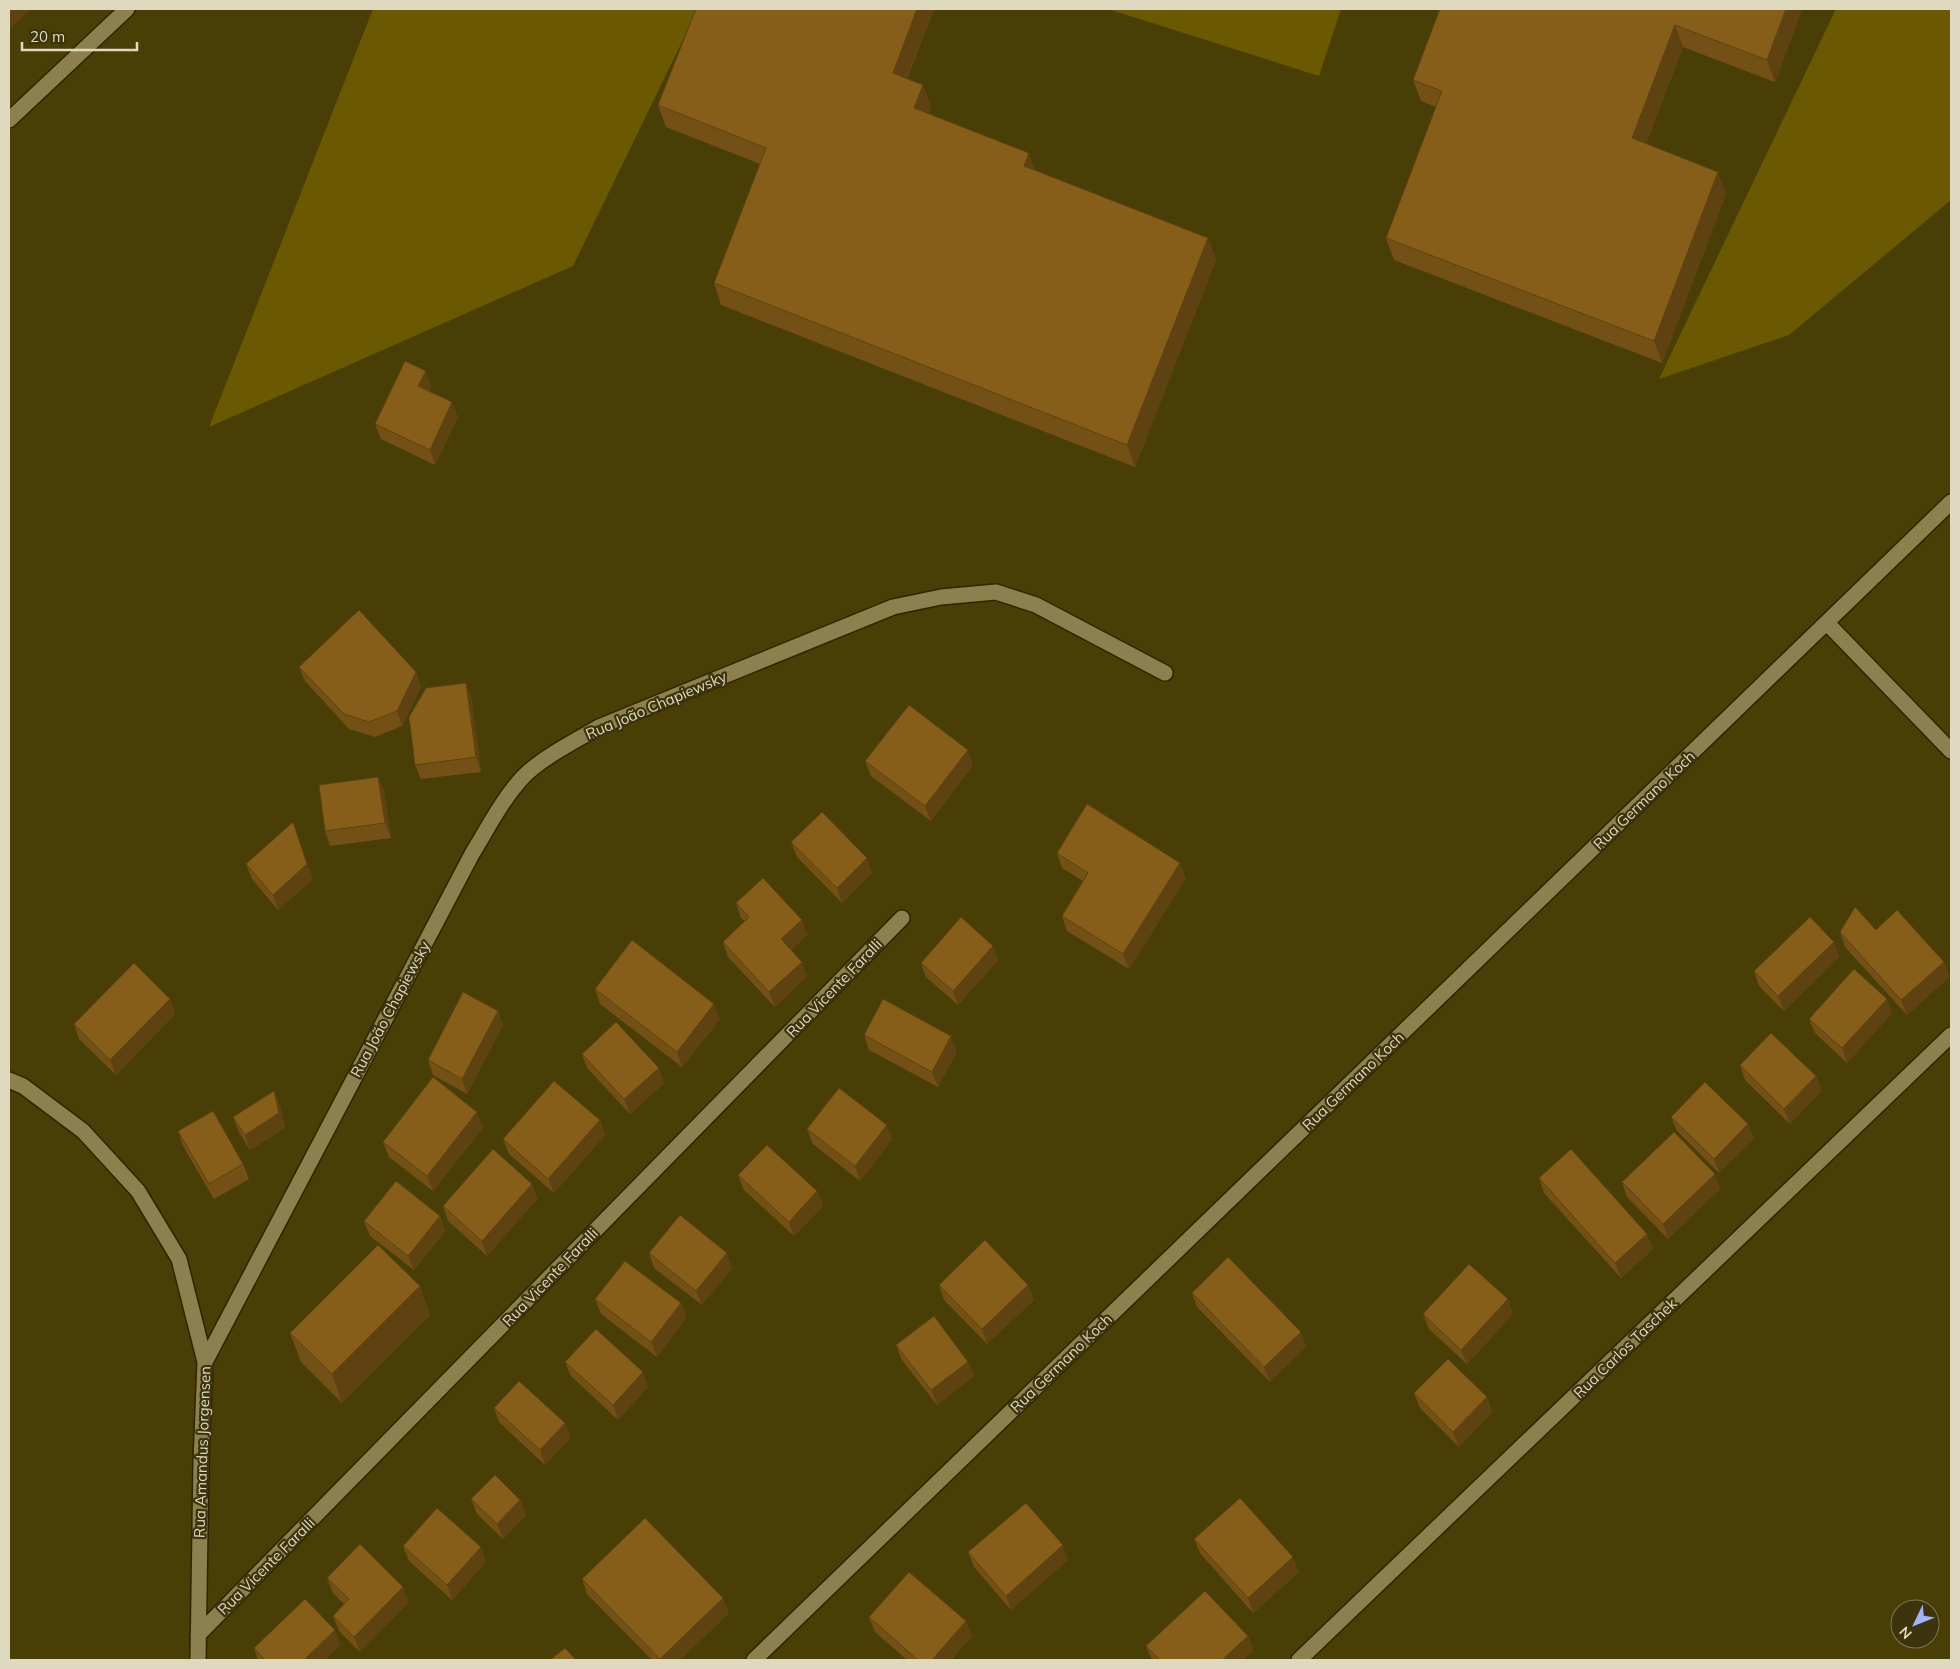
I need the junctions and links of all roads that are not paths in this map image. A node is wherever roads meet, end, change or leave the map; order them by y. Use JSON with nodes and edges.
{"nodes":[{"id":1,"x":127,"y":9,"type":"edge"},
{"id":2,"x":9,"y":120,"type":"edge"},
{"id":3,"x":1951,"y":502,"type":"edge"},
{"id":4,"x":1827,"y":623,"type":"junction"},
{"id":5,"x":1165,"y":674,"type":"dead end"},
{"id":6,"x":1951,"y":751,"type":"edge"},
{"id":7,"x":902,"y":918,"type":"dead end"},
{"id":8,"x":1951,"y":1035,"type":"edge"},
{"id":9,"x":9,"y":1080,"type":"edge"},
{"id":10,"x":205,"y":1362,"type":"junction"},
{"id":11,"x":198,"y":1635,"type":"junction"},
{"id":12,"x":198,"y":1660,"type":"edge"},
{"id":13,"x":754,"y":1660,"type":"edge"},
{"id":14,"x":1299,"y":1660,"type":"edge"}],
"edges":[{"from":1,"to":2,"type":"street"},
{"from":3,"to":4,"type":"street","name":"Rua Germano Koch"},
{"from":4,"to":6,"type":"street"},
{"from":4,"to":13,"type":"street","name":"Rua Germano Koch"},
{"from":5,"to":10,"type":"street","name":"Rua João Chapiewsky"},
{"from":7,"to":11,"type":"street","name":"Rua Vicente Faralli"},
{"from":8,"to":14,"type":"street","name":"Rua Carlos Taschek"},
{"from":9,"to":10,"type":"street","name":"Rua Amandus Jorgensen"},
{"from":10,"to":11,"type":"street","name":"Rua Amandus Jorgensen"},
{"from":11,"to":12,"type":"street","name":"Rua Amandus Jorgensen"}]}
